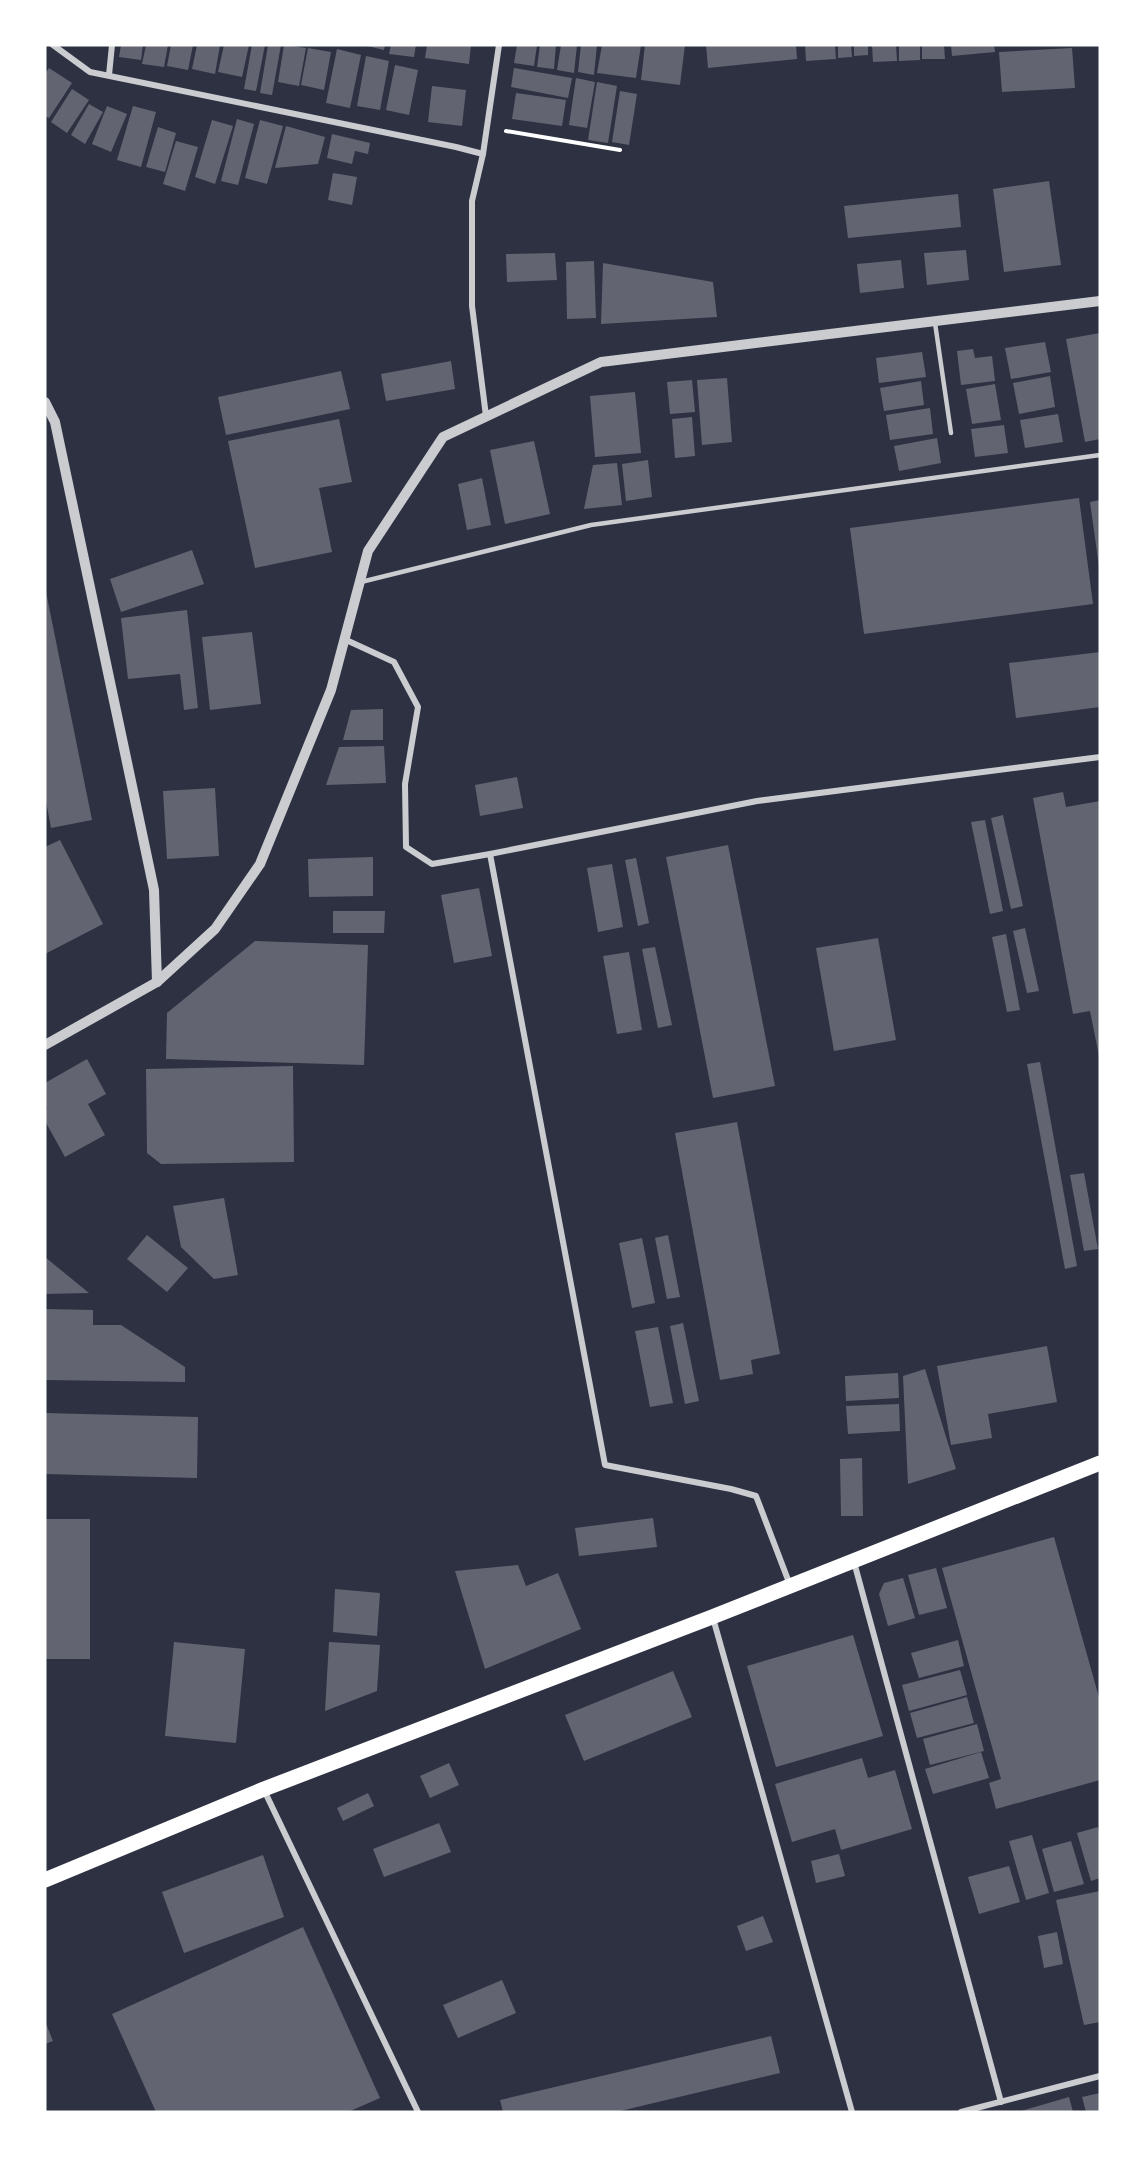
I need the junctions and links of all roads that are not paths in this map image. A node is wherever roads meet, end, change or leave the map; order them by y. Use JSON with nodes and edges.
{"nodes":[{"id":1,"x":53,"y":45,"type":"edge"},
{"id":2,"x":112,"y":45,"type":"edge"},
{"id":3,"x":499,"y":45,"type":"edge"},
{"id":4,"x":109,"y":75,"type":"junction"},
{"id":5,"x":483,"y":154,"type":"junction"},
{"id":6,"x":1100,"y":301,"type":"edge"},
{"id":7,"x":934,"y":321,"type":"junction"},
{"id":8,"x":45,"y":402,"type":"edge"},
{"id":9,"x":486,"y":416,"type":"junction"},
{"id":10,"x":951,"y":433,"type":"dead end"},
{"id":11,"x":1100,"y":455,"type":"edge"},
{"id":12,"x":360,"y":582,"type":"junction"},
{"id":13,"x":344,"y":639,"type":"junction"},
{"id":14,"x":1100,"y":758,"type":"edge"},
{"id":15,"x":490,"y":854,"type":"junction"},
{"id":16,"x":157,"y":982,"type":"junction"},
{"id":17,"x":45,"y":1045,"type":"edge"},
{"id":18,"x":1100,"y":1463,"type":"edge"},
{"id":19,"x":854,"y":1561,"type":"junction"},
{"id":20,"x":790,"y":1586,"type":"junction"},
{"id":21,"x":712,"y":1617,"type":"junction"},
{"id":22,"x":264,"y":1790,"type":"junction"},
{"id":23,"x":45,"y":1880,"type":"edge"},
{"id":24,"x":1100,"y":2076,"type":"edge"},
{"id":25,"x":1001,"y":2102,"type":"junction"},
{"id":26,"x":418,"y":2112,"type":"edge"},
{"id":27,"x":852,"y":2112,"type":"edge"},
{"id":28,"x":961,"y":2112,"type":"edge"}],
"edges":[{"from":1,"to":4,"type":"street"},
{"from":2,"to":4,"type":"street"},
{"from":3,"to":5,"type":"street"},
{"from":4,"to":5,"type":"street"},
{"from":5,"to":9,"type":"street"},
{"from":6,"to":7,"type":"street"},
{"from":7,"to":9,"type":"street"},
{"from":7,"to":10,"type":"lane"},
{"from":8,"to":16,"type":"street"},
{"from":9,"to":12,"type":"street"},
{"from":11,"to":12,"type":"lane"},
{"from":12,"to":13,"type":"street"},
{"from":13,"to":15,"type":"street"},
{"from":13,"to":16,"type":"street"},
{"from":14,"to":15,"type":"street"},
{"from":15,"to":20,"type":"street"},
{"from":16,"to":17,"type":"street"},
{"from":18,"to":19,"type":"main road"},
{"from":19,"to":20,"type":"main road"},
{"from":19,"to":25,"type":"street"},
{"from":20,"to":21,"type":"main road"},
{"from":21,"to":22,"type":"main road"},
{"from":21,"to":27,"type":"street"},
{"from":22,"to":23,"type":"main road"},
{"from":22,"to":26,"type":"street"},
{"from":24,"to":25,"type":"street"},
{"from":25,"to":28,"type":"street"}]}
